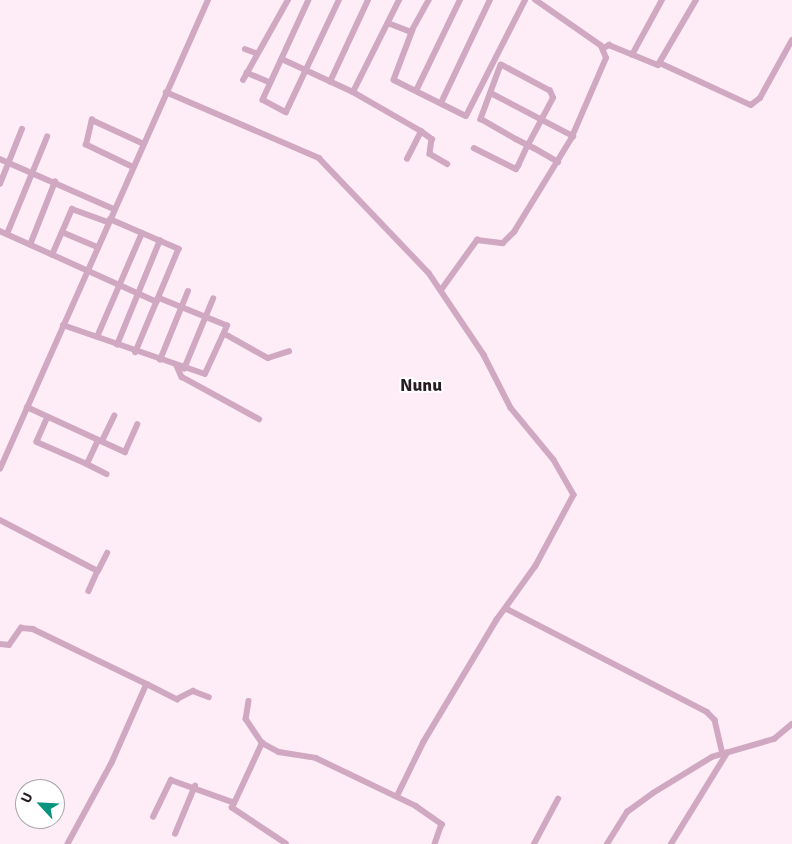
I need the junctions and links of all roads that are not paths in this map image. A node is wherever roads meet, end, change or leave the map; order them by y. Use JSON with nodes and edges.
{"nodes":[{"id":1,"x":208,"y":0,"type":"edge"},
{"id":2,"x":288,"y":0,"type":"edge"},
{"id":3,"x":309,"y":0,"type":"edge"},
{"id":4,"x":339,"y":0,"type":"edge"},
{"id":5,"x":368,"y":0,"type":"edge"},
{"id":6,"x":399,"y":0,"type":"edge"},
{"id":7,"x":428,"y":0,"type":"edge"},
{"id":8,"x":460,"y":0,"type":"edge"},
{"id":9,"x":490,"y":0,"type":"edge"},
{"id":10,"x":525,"y":0,"type":"edge"},
{"id":11,"x":535,"y":0,"type":"edge"},
{"id":12,"x":662,"y":0,"type":"edge"},
{"id":13,"x":696,"y":0,"type":"edge"},
{"id":14,"x":388,"y":23,"type":"junction"},
{"id":15,"x":414,"y":30,"type":"junction"},
{"id":16,"x":792,"y":40,"type":"edge"},
{"id":17,"x":604,"y":48,"type":"junction"},
{"id":18,"x":245,"y":49,"type":"dead end"},
{"id":19,"x":256,"y":54,"type":"junction"},
{"id":20,"x":632,"y":55,"type":"junction"},
{"id":21,"x":282,"y":59,"type":"junction"},
{"id":22,"x":660,"y":63,"type":"junction"},
{"id":23,"x":306,"y":70,"type":"junction"},
{"id":24,"x":246,"y":73,"type":"junction"},
{"id":25,"x":243,"y":80,"type":"dead end"},
{"id":26,"x":330,"y":82,"type":"junction"},
{"id":27,"x":270,"y":83,"type":"junction"},
{"id":28,"x":416,"y":91,"type":"junction"},
{"id":29,"x":166,"y":92,"type":"junction"},
{"id":30,"x":354,"y":92,"type":"junction"},
{"id":31,"x":491,"y":93,"type":"junction"},
{"id":32,"x":441,"y":103,"type":"junction"},
{"id":33,"x":542,"y":119,"type":"junction"},
{"id":34,"x":22,"y":129,"type":"dead end"},
{"id":35,"x":421,"y":130,"type":"junction"},
{"id":36,"x":573,"y":136,"type":"junction"},
{"id":37,"x":47,"y":137,"type":"dead end"},
{"id":38,"x":144,"y":144,"type":"junction"},
{"id":39,"x":528,"y":145,"type":"junction"},
{"id":40,"x":474,"y":148,"type":"dead end"},
{"id":41,"x":0,"y":159,"type":"edge"},
{"id":42,"x":407,"y":159,"type":"dead end"},
{"id":43,"x":558,"y":162,"type":"junction"},
{"id":44,"x":9,"y":163,"type":"junction"},
{"id":45,"x":447,"y":164,"type":"dead end"},
{"id":46,"x":132,"y":168,"type":"junction"},
{"id":47,"x":32,"y":174,"type":"junction"},
{"id":48,"x":55,"y":182,"type":"junction"},
{"id":49,"x":0,"y":184,"type":"edge"},
{"id":50,"x":114,"y":209,"type":"junction"},
{"id":51,"x":109,"y":220,"type":"junction"},
{"id":52,"x":0,"y":231,"type":"edge"},
{"id":53,"x":62,"y":232,"type":"junction"},
{"id":54,"x":142,"y":233,"type":"junction"},
{"id":55,"x":7,"y":234,"type":"junction"},
{"id":56,"x":160,"y":240,"type":"junction"},
{"id":57,"x":30,"y":245,"type":"junction"},
{"id":58,"x":97,"y":247,"type":"junction"},
{"id":59,"x":52,"y":254,"type":"junction"},
{"id":60,"x":86,"y":271,"type":"junction"},
{"id":61,"x":119,"y":285,"type":"junction"},
{"id":62,"x":442,"y":290,"type":"junction"},
{"id":63,"x":188,"y":291,"type":"dead end"},
{"id":64,"x":138,"y":294,"type":"junction"},
{"id":65,"x":213,"y":299,"type":"dead end"},
{"id":66,"x":158,"y":300,"type":"junction"},
{"id":67,"x":181,"y":307,"type":"junction"},
{"id":68,"x":205,"y":316,"type":"junction"},
{"id":69,"x":62,"y":325,"type":"junction"},
{"id":70,"x":226,"y":334,"type":"junction"},
{"id":71,"x":97,"y":337,"type":"junction"},
{"id":72,"x":117,"y":345,"type":"junction"},
{"id":73,"x":289,"y":351,"type":"dead end"},
{"id":74,"x":136,"y":352,"type":"junction"},
{"id":75,"x":160,"y":360,"type":"junction"},
{"id":76,"x":177,"y":366,"type":"junction"},
{"id":77,"x":184,"y":369,"type":"junction"},
{"id":78,"x":27,"y":407,"type":"junction"},
{"id":79,"x":114,"y":416,"type":"dead end"},
{"id":80,"x":48,"y":417,"type":"junction"},
{"id":81,"x":259,"y":419,"type":"dead end"},
{"id":82,"x":137,"y":425,"type":"dead end"},
{"id":83,"x":100,"y":440,"type":"junction"},
{"id":84,"x":87,"y":464,"type":"junction"},
{"id":85,"x":0,"y":469,"type":"edge"},
{"id":86,"x":107,"y":474,"type":"dead end"},
{"id":87,"x":0,"y":520,"type":"edge"},
{"id":88,"x":107,"y":553,"type":"dead end"},
{"id":89,"x":98,"y":571,"type":"junction"},
{"id":90,"x":89,"y":591,"type":"dead end"},
{"id":91,"x":507,"y":608,"type":"junction"},
{"id":92,"x":0,"y":644,"type":"edge"},
{"id":93,"x":147,"y":684,"type":"junction"},
{"id":94,"x":209,"y":697,"type":"dead end"},
{"id":95,"x":250,"y":701,"type":"dead end"},
{"id":96,"x":792,"y":724,"type":"edge"},
{"id":97,"x":262,"y":742,"type":"junction"},
{"id":98,"x":725,"y":754,"type":"junction"},
{"id":99,"x":195,"y":786,"type":"junction"},
{"id":100,"x":398,"y":795,"type":"junction"},
{"id":101,"x":558,"y":800,"type":"dead end"},
{"id":102,"x":232,"y":802,"type":"junction"},
{"id":103,"x":153,"y":817,"type":"dead end"},
{"id":104,"x":175,"y":834,"type":"dead end"},
{"id":105,"x":68,"y":844,"type":"edge"},
{"id":106,"x":286,"y":844,"type":"edge"},
{"id":107,"x":435,"y":844,"type":"edge"},
{"id":108,"x":534,"y":844,"type":"edge"},
{"id":109,"x":607,"y":844,"type":"edge"},
{"id":110,"x":671,"y":844,"type":"edge"}],
"edges":[{"from":1,"to":29,"type":"street"},
{"from":2,"to":19,"type":"street"},
{"from":3,"to":21,"type":"street"},
{"from":4,"to":23,"type":"street"},
{"from":5,"to":26,"type":"street"},
{"from":6,"to":14,"type":"street"},
{"from":7,"to":15,"type":"street"},
{"from":8,"to":28,"type":"street"},
{"from":9,"to":32,"type":"street"},
{"from":10,"to":32,"type":"street"},
{"from":11,"to":17,"type":"street"},
{"from":12,"to":20,"type":"street"},
{"from":13,"to":22,"type":"street"},
{"from":14,"to":15,"type":"street"},
{"from":14,"to":30,"type":"street"},
{"from":15,"to":28,"type":"street"},
{"from":16,"to":22,"type":"street"},
{"from":17,"to":20,"type":"street"},
{"from":17,"to":36,"type":"street"},
{"from":18,"to":19,"type":"street"},
{"from":19,"to":24,"type":"street"},
{"from":20,"to":22,"type":"street"},
{"from":21,"to":23,"type":"street"},
{"from":21,"to":27,"type":"street"},
{"from":23,"to":26,"type":"street"},
{"from":23,"to":27,"type":"street"},
{"from":24,"to":25,"type":"street"},
{"from":24,"to":27,"type":"street"},
{"from":26,"to":30,"type":"street"},
{"from":28,"to":32,"type":"street"},
{"from":29,"to":38,"type":"street"},
{"from":29,"to":62,"type":"street"},
{"from":30,"to":35,"type":"street"},
{"from":31,"to":33,"type":"street"},
{"from":31,"to":33,"type":"street"},
{"from":31,"to":39,"type":"street"},
{"from":33,"to":36,"type":"street"},
{"from":33,"to":39,"type":"street"},
{"from":34,"to":44,"type":"street"},
{"from":35,"to":42,"type":"street"},
{"from":35,"to":45,"type":"street"},
{"from":36,"to":43,"type":"street"},
{"from":37,"to":47,"type":"street"},
{"from":38,"to":46,"type":"street"},
{"from":38,"to":46,"type":"street"},
{"from":39,"to":40,"type":"street"},
{"from":39,"to":43,"type":"street"},
{"from":41,"to":44,"type":"street"},
{"from":43,"to":62,"type":"street"},
{"from":44,"to":47,"type":"street"},
{"from":44,"to":49,"type":"street"},
{"from":46,"to":50,"type":"street"},
{"from":47,"to":48,"type":"street"},
{"from":47,"to":55,"type":"street"},
{"from":48,"to":50,"type":"street"},
{"from":48,"to":57,"type":"street"},
{"from":50,"to":51,"type":"street"},
{"from":51,"to":53,"type":"street"},
{"from":51,"to":54,"type":"street"},
{"from":51,"to":58,"type":"street"},
{"from":52,"to":55,"type":"street"},
{"from":53,"to":58,"type":"street"},
{"from":53,"to":59,"type":"street"},
{"from":54,"to":56,"type":"street"},
{"from":54,"to":61,"type":"street"},
{"from":55,"to":57,"type":"street"},
{"from":56,"to":64,"type":"street"},
{"from":56,"to":66,"type":"street"},
{"from":57,"to":59,"type":"street"},
{"from":58,"to":60,"type":"street"},
{"from":59,"to":60,"type":"street"},
{"from":60,"to":61,"type":"street"},
{"from":60,"to":69,"type":"street"},
{"from":61,"to":64,"type":"street"},
{"from":61,"to":71,"type":"street"},
{"from":62,"to":91,"type":"street"},
{"from":63,"to":67,"type":"street"},
{"from":64,"to":66,"type":"street"},
{"from":64,"to":72,"type":"street"},
{"from":65,"to":68,"type":"street"},
{"from":66,"to":67,"type":"street"},
{"from":66,"to":74,"type":"street"},
{"from":67,"to":68,"type":"street"},
{"from":67,"to":75,"type":"street"},
{"from":68,"to":70,"type":"street"},
{"from":68,"to":77,"type":"street"},
{"from":69,"to":71,"type":"street"},
{"from":69,"to":78,"type":"street"},
{"from":70,"to":73,"type":"street"},
{"from":70,"to":77,"type":"street"},
{"from":71,"to":72,"type":"street"},
{"from":72,"to":74,"type":"street"},
{"from":74,"to":75,"type":"street"},
{"from":75,"to":76,"type":"street"},
{"from":76,"to":77,"type":"street"},
{"from":76,"to":81,"type":"street"},
{"from":78,"to":80,"type":"street"},
{"from":78,"to":85,"type":"street"},
{"from":79,"to":83,"type":"street"},
{"from":80,"to":83,"type":"street"},
{"from":80,"to":84,"type":"street"},
{"from":82,"to":83,"type":"street"},
{"from":83,"to":84,"type":"street"},
{"from":84,"to":86,"type":"street"},
{"from":87,"to":89,"type":"street"},
{"from":88,"to":89,"type":"street"},
{"from":89,"to":90,"type":"street"},
{"from":91,"to":98,"type":"street"},
{"from":91,"to":100,"type":"street"},
{"from":92,"to":93,"type":"street"},
{"from":93,"to":94,"type":"street"},
{"from":93,"to":105,"type":"street"},
{"from":95,"to":97,"type":"street"},
{"from":96,"to":98,"type":"street"},
{"from":97,"to":100,"type":"street"},
{"from":97,"to":102,"type":"street"},
{"from":98,"to":109,"type":"street"},
{"from":98,"to":110,"type":"street"},
{"from":99,"to":102,"type":"street"},
{"from":99,"to":103,"type":"street"},
{"from":99,"to":104,"type":"street"},
{"from":100,"to":107,"type":"street"},
{"from":101,"to":108,"type":"street"},
{"from":102,"to":106,"type":"street"}]}
